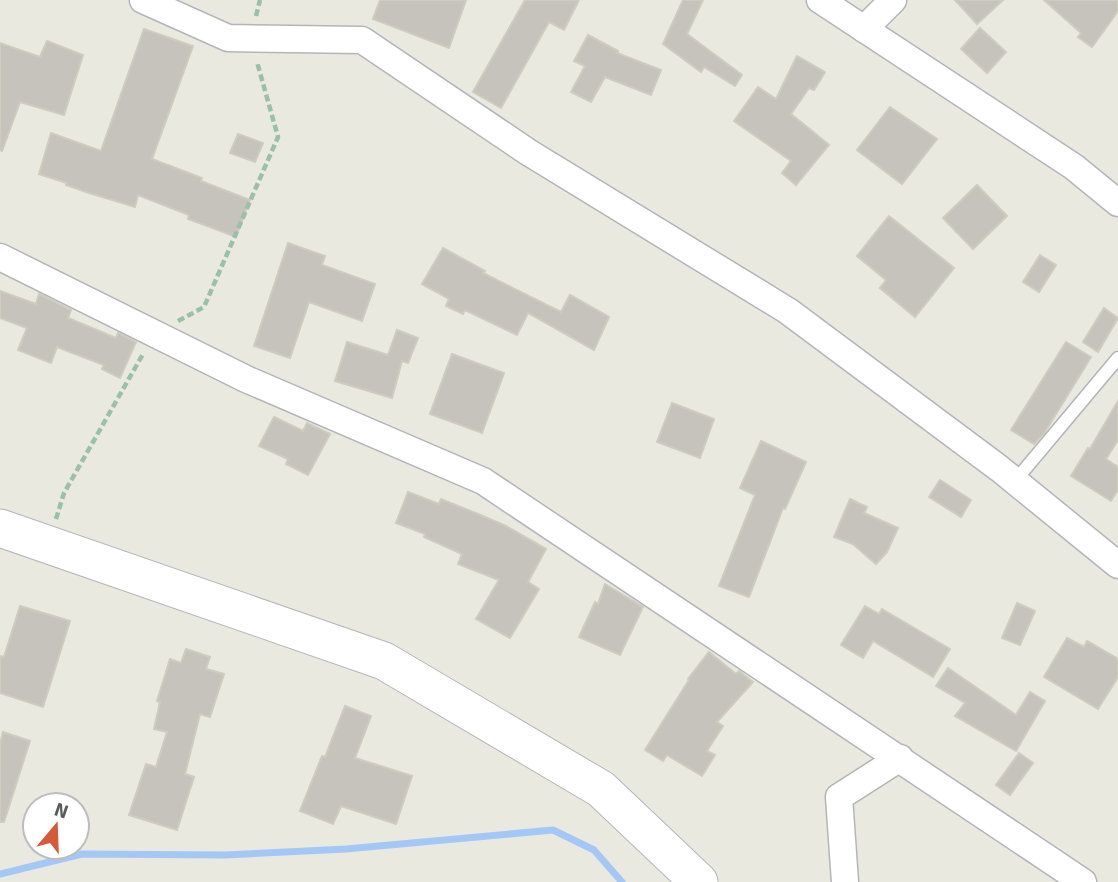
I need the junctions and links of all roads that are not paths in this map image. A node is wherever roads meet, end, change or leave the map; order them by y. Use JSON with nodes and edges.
{"nodes":[{"id":1,"x":143,"y":0,"type":"edge"},
{"id":2,"x":820,"y":0,"type":"edge"},
{"id":3,"x":893,"y":0,"type":"edge"},
{"id":4,"x":864,"y":29,"type":"junction"},
{"id":5,"x":1118,"y":203,"type":"edge"},
{"id":6,"x":0,"y":257,"type":"edge"},
{"id":7,"x":1118,"y":358,"type":"edge"},
{"id":8,"x":1014,"y":481,"type":"junction"},
{"id":9,"x":0,"y":528,"type":"edge"},
{"id":10,"x":1118,"y":565,"type":"edge"},
{"id":11,"x":900,"y":758,"type":"junction"},
{"id":12,"x":699,"y":882,"type":"edge"},
{"id":13,"x":845,"y":882,"type":"edge"},
{"id":14,"x":1083,"y":882,"type":"edge"}],
"edges":[{"from":1,"to":8,"type":"street"},
{"from":2,"to":4,"type":"street"},
{"from":3,"to":4,"type":"street"},
{"from":4,"to":5,"type":"street"},
{"from":6,"to":11,"type":"street"},
{"from":7,"to":8,"type":"lane"},
{"from":8,"to":10,"type":"street"},
{"from":9,"to":12,"type":"main road"},
{"from":11,"to":13,"type":"street"},
{"from":11,"to":14,"type":"street"}]}
